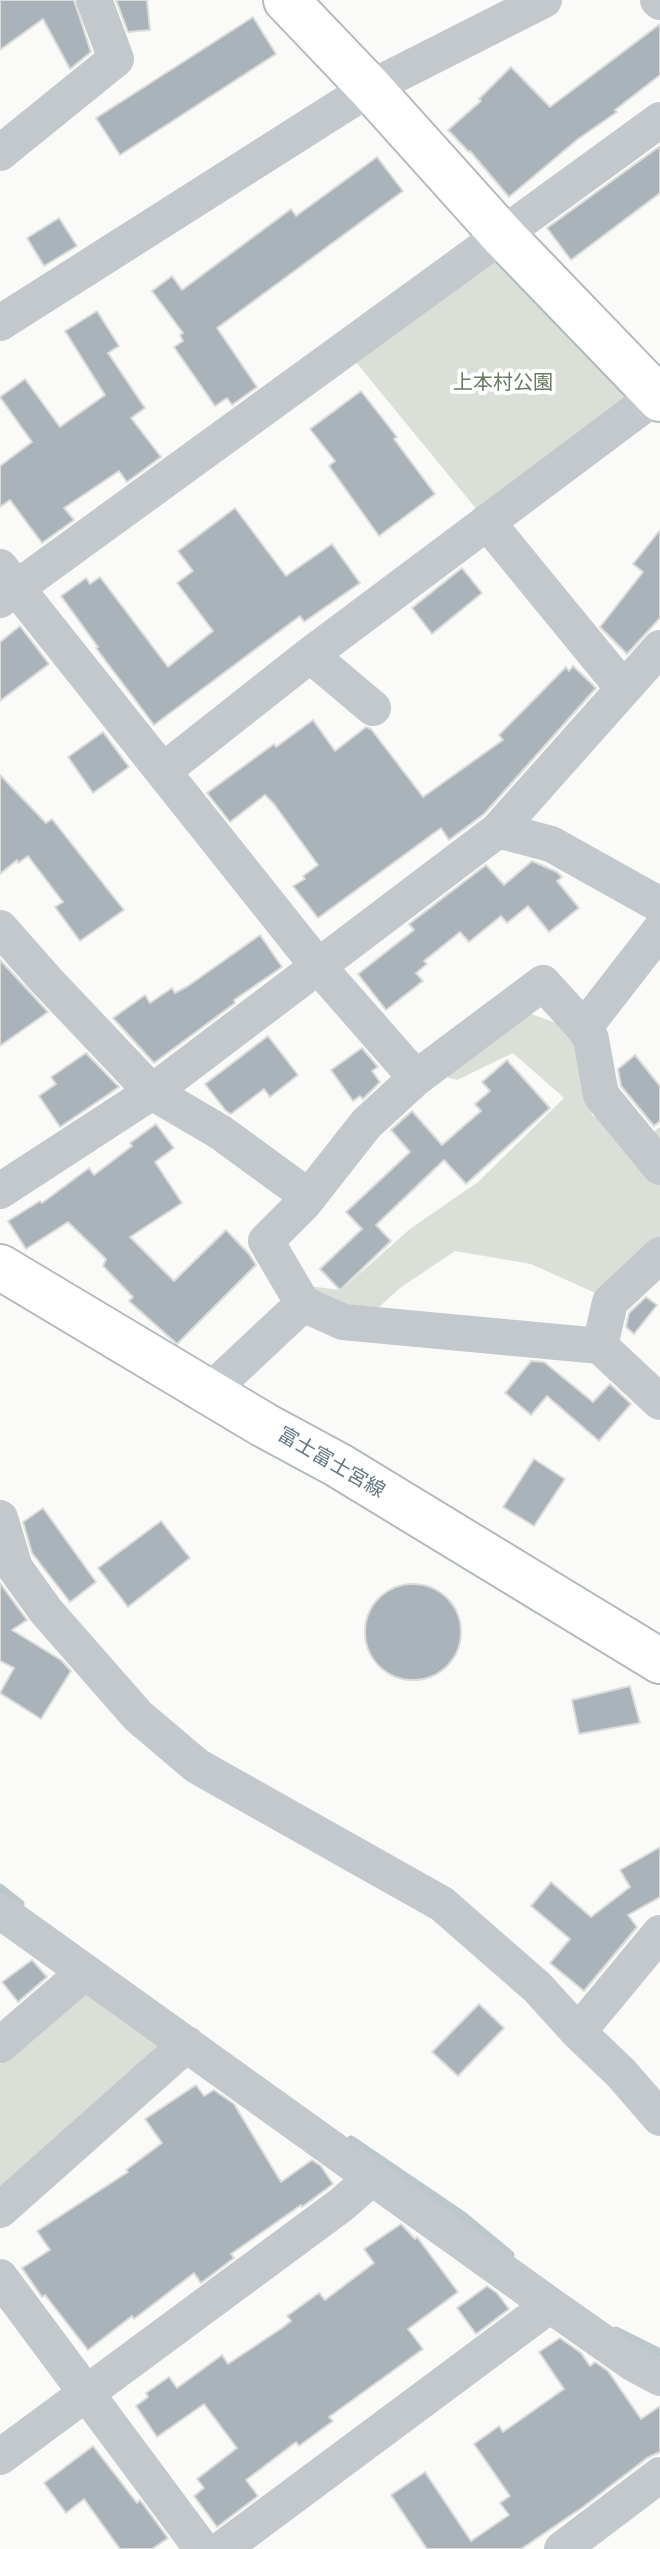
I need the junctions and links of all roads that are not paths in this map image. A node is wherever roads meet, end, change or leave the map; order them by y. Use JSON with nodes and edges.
{"nodes":[{"id":1,"x":94,"y":0,"type":"edge"},
{"id":2,"x":286,"y":0,"type":"edge"},
{"id":3,"x":544,"y":0,"type":"edge"},
{"id":4,"x":370,"y":88,"type":"junction"},
{"id":5,"x":660,"y":120,"type":"edge"},
{"id":6,"x":0,"y":153,"type":"edge"},
{"id":7,"x":503,"y":236,"type":"junction"},
{"id":8,"x":0,"y":323,"type":"edge"},
{"id":9,"x":659,"y":396,"type":"edge"},
{"id":10,"x":487,"y":522,"type":"junction"},
{"id":11,"x":6,"y":585,"type":"edge"},
{"id":12,"x":660,"y":648,"type":"edge"},
{"id":13,"x":310,"y":655,"type":"junction"},
{"id":14,"x":623,"y":688,"type":"junction"},
{"id":15,"x":373,"y":708,"type":"dead end"},
{"id":16,"x":163,"y":771,"type":"junction"},
{"id":17,"x":498,"y":830,"type":"junction"},
{"id":18,"x":660,"y":905,"type":"edge"},
{"id":19,"x":0,"y":928,"type":"edge"},
{"id":20,"x":660,"y":930,"type":"edge"},
{"id":21,"x":317,"y":965,"type":"junction"},
{"id":22,"x":584,"y":1028,"type":"junction"},
{"id":23,"x":416,"y":1078,"type":"junction"},
{"id":24,"x":152,"y":1092,"type":"junction"},
{"id":25,"x":660,"y":1167,"type":"edge"},
{"id":26,"x":0,"y":1191,"type":"edge"},
{"id":27,"x":309,"y":1197,"type":"junction"},
{"id":28,"x":660,"y":1255,"type":"edge"},
{"id":29,"x":0,"y":1267,"type":"edge"},
{"id":30,"x":303,"y":1304,"type":"junction"},
{"id":31,"x":600,"y":1346,"type":"junction"},
{"id":32,"x":209,"y":1392,"type":"junction"},
{"id":33,"x":660,"y":1402,"type":"edge"},
{"id":34,"x":0,"y":1518,"type":"edge"},
{"id":35,"x":660,"y":1661,"type":"edge"},
{"id":36,"x":0,"y":1911,"type":"edge"},
{"id":37,"x":660,"y":1933,"type":"edge"},
{"id":38,"x":85,"y":1972,"type":"junction"},
{"id":39,"x":578,"y":2032,"type":"junction"},
{"id":40,"x":187,"y":2044,"type":"junction"},
{"id":41,"x":0,"y":2045,"type":"edge"},
{"id":42,"x":660,"y":2118,"type":"edge"},
{"id":43,"x":373,"y":2177,"type":"junction"},
{"id":44,"x":0,"y":2210,"type":"edge"},
{"id":45,"x":0,"y":2277,"type":"edge"},
{"id":46,"x":550,"y":2305,"type":"junction"},
{"id":47,"x":660,"y":2378,"type":"edge"},
{"id":48,"x":86,"y":2393,"type":"junction"},
{"id":49,"x":0,"y":2457,"type":"edge"},
{"id":50,"x":660,"y":2475,"type":"edge"},
{"id":51,"x":202,"y":2549,"type":"edge"},
{"id":52,"x":222,"y":2549,"type":"edge"},
{"id":53,"x":562,"y":2549,"type":"edge"}],
"edges":[{"from":1,"to":6,"type":"street"},
{"from":2,"to":4,"type":"main road"},
{"from":3,"to":4,"type":"street"},
{"from":4,"to":7,"type":"main road"},
{"from":4,"to":8,"type":"street"},
{"from":5,"to":7,"type":"street"},
{"from":7,"to":9,"type":"main road"},
{"from":7,"to":11,"type":"street"},
{"from":9,"to":10,"type":"street"},
{"from":10,"to":13,"type":"street"},
{"from":10,"to":14,"type":"street"},
{"from":11,"to":16,"type":"street"},
{"from":12,"to":14,"type":"street"},
{"from":13,"to":15,"type":"street"},
{"from":13,"to":16,"type":"street"},
{"from":14,"to":17,"type":"street"},
{"from":16,"to":21,"type":"street"},
{"from":17,"to":18,"type":"street"},
{"from":17,"to":21,"type":"street"},
{"from":19,"to":24,"type":"street"},
{"from":20,"to":22,"type":"street"},
{"from":21,"to":23,"type":"street"},
{"from":21,"to":24,"type":"street"},
{"from":22,"to":23,"type":"street"},
{"from":22,"to":25,"type":"street"},
{"from":23,"to":27,"type":"street"},
{"from":24,"to":26,"type":"street"},
{"from":24,"to":27,"type":"street"},
{"from":27,"to":30,"type":"street"},
{"from":28,"to":31,"type":"street"},
{"from":29,"to":32,"type":"main road","name":"富士富士宮線"},
{"from":30,"to":31,"type":"street"},
{"from":30,"to":32,"type":"street"},
{"from":31,"to":33,"type":"street"},
{"from":32,"to":35,"type":"main road","name":"富士富士宮線"},
{"from":34,"to":39,"type":"street"},
{"from":36,"to":38,"type":"street"},
{"from":37,"to":39,"type":"street"},
{"from":38,"to":40,"type":"street"},
{"from":38,"to":41,"type":"street"},
{"from":39,"to":42,"type":"street"},
{"from":40,"to":43,"type":"street"},
{"from":40,"to":44,"type":"street"},
{"from":43,"to":46,"type":"street"},
{"from":43,"to":48,"type":"street"},
{"from":45,"to":48,"type":"street"},
{"from":46,"to":47,"type":"street"},
{"from":46,"to":52,"type":"street"},
{"from":48,"to":49,"type":"street"},
{"from":48,"to":51,"type":"street"},
{"from":50,"to":53,"type":"street"}]}
